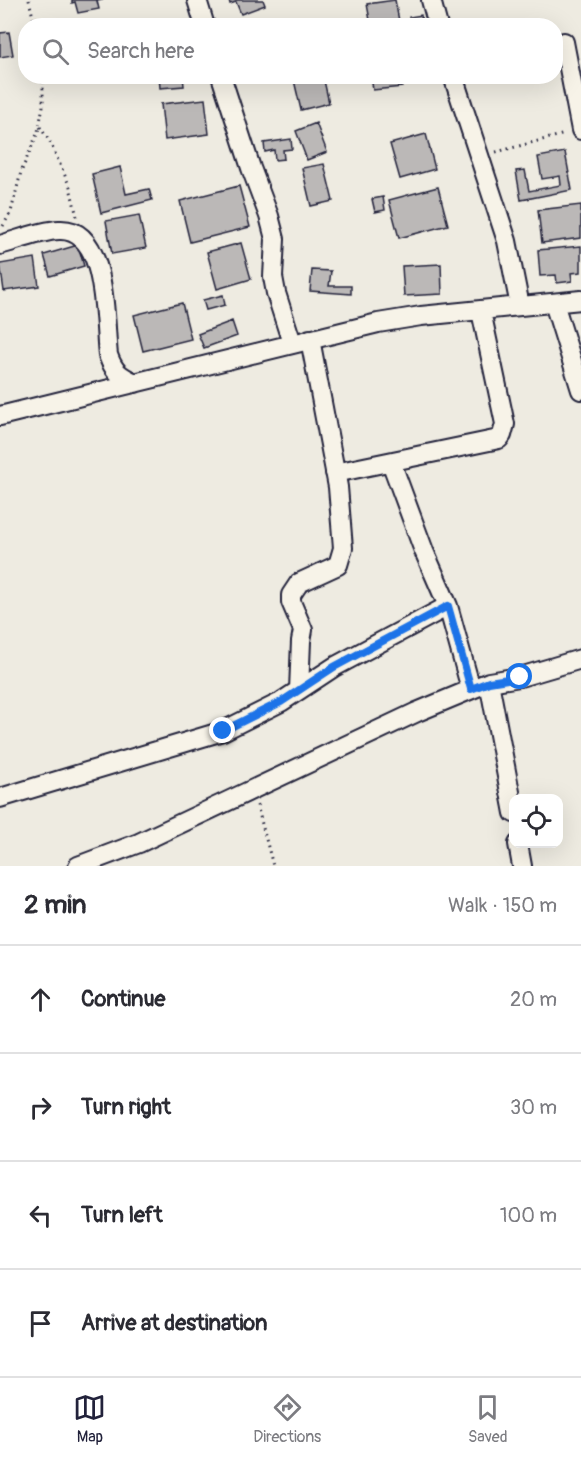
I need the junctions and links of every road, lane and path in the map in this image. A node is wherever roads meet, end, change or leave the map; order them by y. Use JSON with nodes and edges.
{"nodes":[{"id":1,"x":29,"y":0,"type":"edge"},
{"id":2,"x":198,"y":0,"type":"edge"},
{"id":3,"x":431,"y":0,"type":"edge"},
{"id":4,"x":33,"y":18,"type":"edge"},
{"id":5,"x":203,"y":18,"type":"edge"},
{"id":6,"x":436,"y":18,"type":"edge"},
{"id":7,"x":564,"y":42,"type":"dead end"},
{"id":8,"x":43,"y":84,"type":"edge"},
{"id":9,"x":224,"y":84,"type":"edge"},
{"id":10,"x":456,"y":84,"type":"edge"},
{"id":11,"x":39,"y":126,"type":"junction"},
{"id":12,"x":581,"y":130,"type":"edge"},
{"id":13,"x":478,"y":156,"type":"junction"},
{"id":14,"x":0,"y":231,"type":"edge"},
{"id":15,"x":82,"y":236,"type":"junction"},
{"id":16,"x":0,"y":245,"type":"edge"},
{"id":17,"x":581,"y":300,"type":"edge"},
{"id":18,"x":554,"y":303,"type":"junction"},
{"id":19,"x":520,"y":306,"type":"junction"},
{"id":20,"x":482,"y":311,"type":"junction"},
{"id":21,"x":310,"y":339,"type":"junction"},
{"id":22,"x":291,"y":343,"type":"junction"},
{"id":23,"x":135,"y":383,"type":"junction"},
{"id":24,"x":581,"y":390,"type":"edge"},
{"id":25,"x":0,"y":416,"type":"edge"},
{"id":26,"x":391,"y":462,"type":"junction"},
{"id":27,"x":335,"y":473,"type":"junction"},
{"id":28,"x":448,"y":606,"type":"junction"},
{"id":29,"x":581,"y":659,"type":"edge"},
{"id":30,"x":489,"y":682,"type":"junction"},
{"id":31,"x":471,"y":689,"type":"junction"},
{"id":32,"x":299,"y":690,"type":"junction"},
{"id":33,"x":253,"y":789,"type":"junction"},
{"id":34,"x":510,"y":794,"type":"edge"},
{"id":35,"x":0,"y":798,"type":"edge"},
{"id":36,"x":519,"y":848,"type":"edge"},
{"id":37,"x":78,"y":866,"type":"edge"},
{"id":38,"x":273,"y":866,"type":"edge"},
{"id":39,"x":522,"y":866,"type":"edge"}],
"edges":[{"from":1,"to":4,"type":"path"},
{"from":2,"to":5,"type":"street"},
{"from":3,"to":6,"type":"street"},
{"from":7,"to":12,"type":"street"},
{"from":8,"to":11,"type":"path"},
{"from":9,"to":22,"type":"street"},
{"from":10,"to":13,"type":"street"},
{"from":11,"to":14,"type":"path"},
{"from":11,"to":15,"type":"path"},
{"from":12,"to":13,"type":"path"},
{"from":13,"to":19,"type":"street"},
{"from":15,"to":16,"type":"street"},
{"from":15,"to":23,"type":"street"},
{"from":17,"to":18,"type":"street"},
{"from":18,"to":19,"type":"street"},
{"from":18,"to":24,"type":"street"},
{"from":19,"to":20,"type":"street"},
{"from":20,"to":21,"type":"street"},
{"from":20,"to":26,"type":"street"},
{"from":21,"to":22,"type":"street"},
{"from":21,"to":27,"type":"street"},
{"from":22,"to":23,"type":"street"},
{"from":23,"to":25,"type":"street"},
{"from":26,"to":27,"type":"street"},
{"from":26,"to":28,"type":"street"},
{"from":27,"to":32,"type":"street"},
{"from":28,"to":31,"type":"street"},
{"from":28,"to":32,"type":"street"},
{"from":29,"to":30,"type":"street"},
{"from":30,"to":31,"type":"street"},
{"from":30,"to":34,"type":"street"},
{"from":31,"to":33,"type":"street"},
{"from":32,"to":35,"type":"street"},
{"from":33,"to":37,"type":"street"},
{"from":33,"to":38,"type":"path"},
{"from":36,"to":39,"type":"street"}]}
